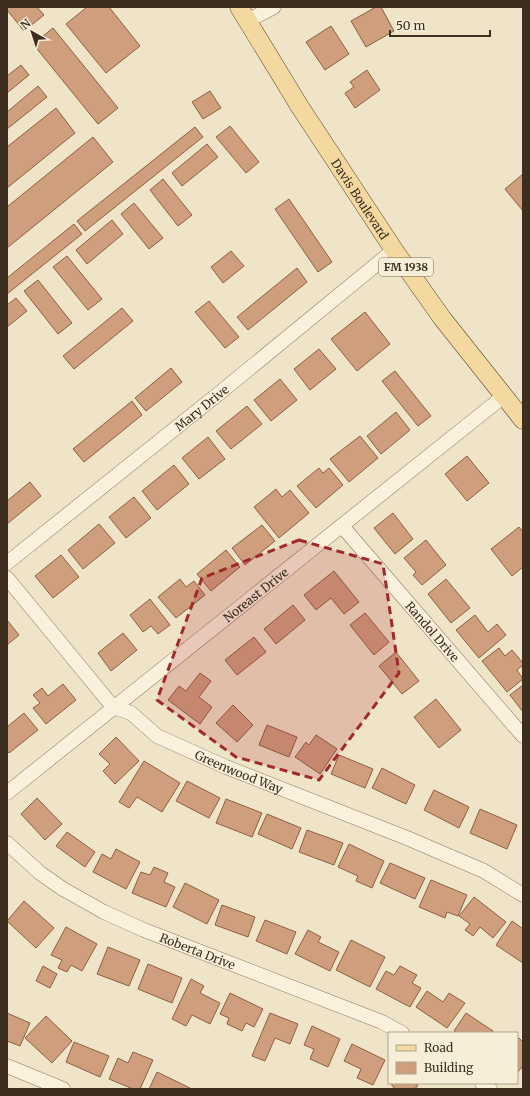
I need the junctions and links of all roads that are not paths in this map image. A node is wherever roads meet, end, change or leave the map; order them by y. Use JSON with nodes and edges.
{"nodes":[{"id":1,"x":274,"y":7,"type":"edge"},
{"id":2,"x":243,"y":14,"type":"edge"},
{"id":3,"x":394,"y":250,"type":"junction"},
{"id":4,"x":504,"y":396,"type":"junction"},
{"id":5,"x":523,"y":420,"type":"edge"},
{"id":6,"x":342,"y":526,"type":"junction"},
{"id":7,"x":7,"y":563,"type":"edge"},
{"id":8,"x":7,"y":578,"type":"edge"},
{"id":9,"x":113,"y":707,"type":"junction"},
{"id":10,"x":523,"y":736,"type":"edge"},
{"id":11,"x":7,"y":793,"type":"edge"},
{"id":12,"x":7,"y":843,"type":"edge"},
{"id":13,"x":523,"y":895,"type":"edge"},
{"id":14,"x":400,"y":1032,"type":"edge"},
{"id":15,"x":7,"y":1066,"type":"edge"},
{"id":16,"x":63,"y":1089,"type":"edge"}],
"edges":[{"from":1,"to":2,"type":"street"},
{"from":2,"to":3,"type":"main road","name":"Davis Boulevard","number":"FM 1938"},
{"from":3,"to":4,"type":"main road","name":"Davis Boulevard","number":"FM 1938"},
{"from":3,"to":7,"type":"street","name":"Mary Drive"},
{"from":4,"to":5,"type":"main road","name":"Davis Boulevard","number":"FM 1938"},
{"from":4,"to":6,"type":"street","name":"Noreast Drive"},
{"from":6,"to":9,"type":"street","name":"Noreast Drive"},
{"from":6,"to":10,"type":"street","name":"Randol Drive"},
{"from":8,"to":9,"type":"street"},
{"from":9,"to":11,"type":"street","name":"Noreast Drive"},
{"from":9,"to":13,"type":"street","name":"Greenwood Way"},
{"from":12,"to":14,"type":"street","name":"Roberta Drive"},
{"from":15,"to":16,"type":"street"}]}
